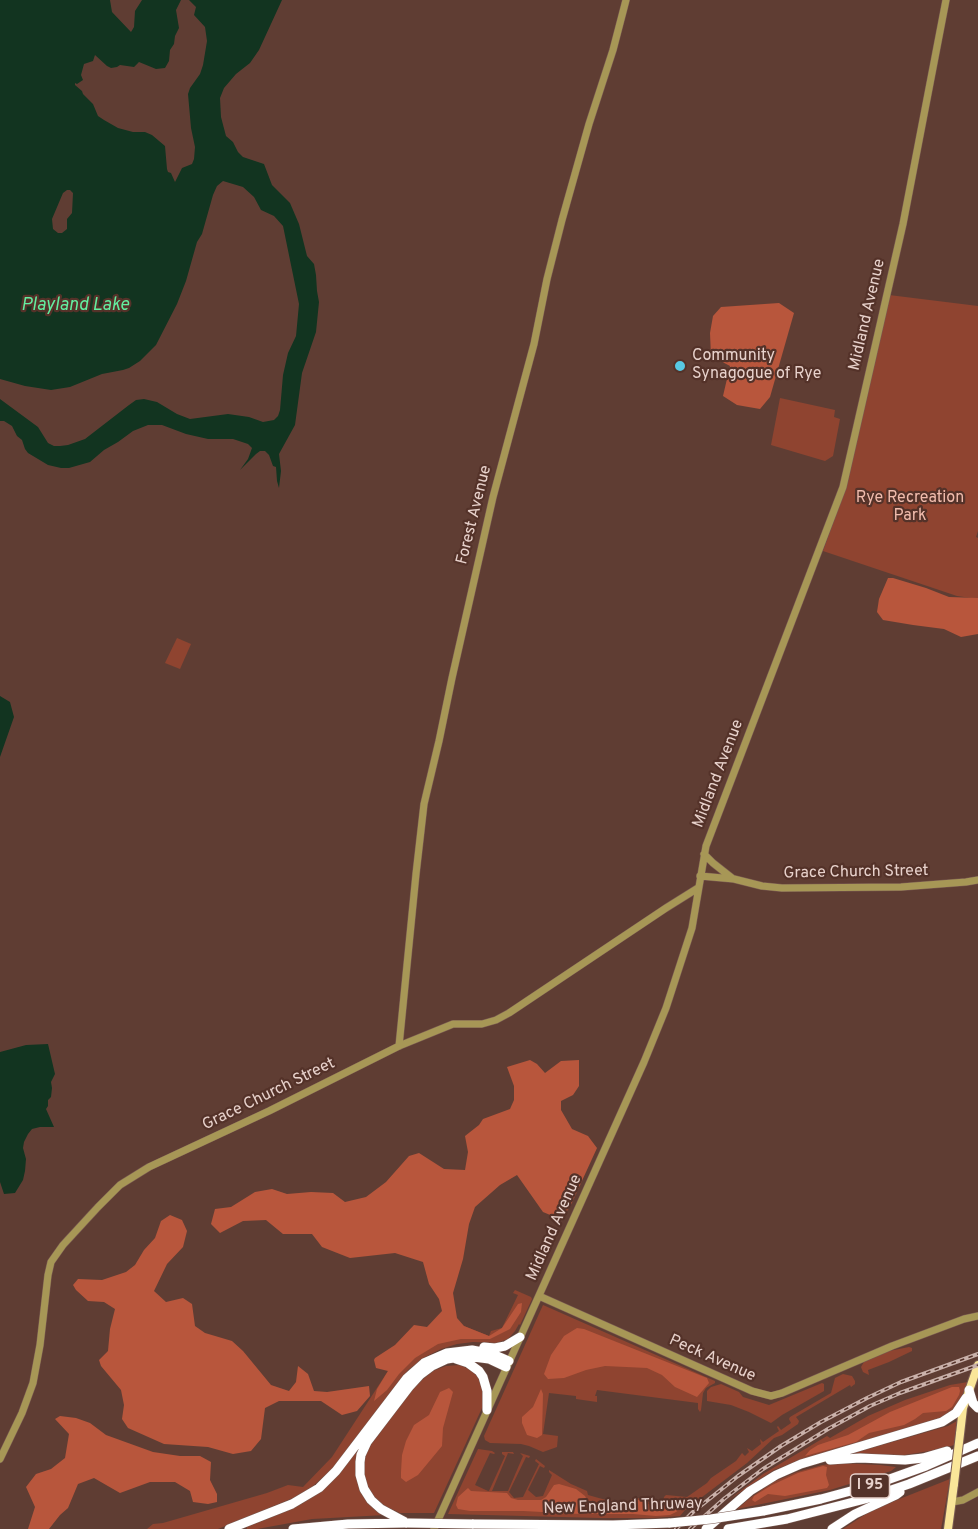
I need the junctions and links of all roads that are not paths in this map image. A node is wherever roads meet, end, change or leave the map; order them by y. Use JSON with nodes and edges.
{"nodes":[{"id":1,"x":626,"y":0,"type":"edge"},
{"id":2,"x":946,"y":0,"type":"edge"},
{"id":3,"x":704,"y":854,"type":"junction"},
{"id":4,"x":700,"y":876,"type":"junction"},
{"id":5,"x":734,"y":879,"type":"junction"},
{"id":6,"x":978,"y":880,"type":"edge"},
{"id":7,"x":698,"y":888,"type":"junction"},
{"id":8,"x":399,"y":1047,"type":"junction"},
{"id":9,"x":539,"y":1296,"type":"junction"},
{"id":10,"x":978,"y":1316,"type":"edge"},
{"id":11,"x":520,"y":1336,"type":"junction"},
{"id":12,"x":447,"y":1356,"type":"junction"},
{"id":13,"x":508,"y":1364,"type":"junction"},
{"id":14,"x":978,"y":1365,"type":"edge"},
{"id":15,"x":968,"y":1394,"type":"junction"},
{"id":16,"x":978,"y":1408,"type":"edge"},
{"id":17,"x":487,"y":1410,"type":"junction"},
{"id":18,"x":975,"y":1444,"type":"edge"},
{"id":19,"x":978,"y":1456,"type":"edge"},
{"id":20,"x":0,"y":1459,"type":"edge"},
{"id":21,"x":785,"y":1471,"type":"junction"},
{"id":22,"x":909,"y":1484,"type":"junction"},
{"id":23,"x":978,"y":1492,"type":"edge"},
{"id":24,"x":952,"y":1502,"type":"junction"},
{"id":25,"x":407,"y":1523,"type":"junction"},
{"id":26,"x":948,"y":1528,"type":"edge"},
{"id":27,"x":230,"y":1529,"type":"edge"},
{"id":28,"x":293,"y":1529,"type":"edge"},
{"id":29,"x":434,"y":1529,"type":"edge"},
{"id":30,"x":706,"y":1529,"type":"edge"},
{"id":31,"x":728,"y":1529,"type":"edge"},
{"id":32,"x":832,"y":1529,"type":"edge"}],
"edges":[{"from":1,"to":8,"type":"street","name":"Forest Avenue"},
{"from":2,"to":3,"type":"street","name":"Midland Avenue"},
{"from":3,"to":4,"type":"street","name":"Midland Avenue"},
{"from":3,"to":5,"type":"street","name":"Grace Church Street"},
{"from":4,"to":5,"type":"street","name":"Grace Church Street"},
{"from":4,"to":7,"type":"street","name":"Midland Avenue"},
{"from":5,"to":6,"type":"street","name":"Grace Church Street"},
{"from":7,"to":8,"type":"street","name":"Grace Church Street"},
{"from":7,"to":9,"type":"street","name":"Midland Avenue"},
{"from":8,"to":20,"type":"street","name":"Grace Church Street"},
{"from":9,"to":10,"type":"street","name":"Peck Avenue"},
{"from":9,"to":11,"type":"street","name":"Midland Avenue"},
{"from":11,"to":12,"type":"highway"},
{"from":11,"to":13,"type":"street","name":"Midland Avenue"},
{"from":12,"to":13,"type":"highway"},
{"from":12,"to":17,"type":"highway"},
{"from":12,"to":25,"type":"highway"},
{"from":12,"to":27,"type":"highway"},
{"from":13,"to":17,"type":"street","name":"Midland Avenue"},
{"from":14,"to":15,"type":"main road"},
{"from":15,"to":16,"type":"highway"},
{"from":15,"to":21,"type":"highway"},
{"from":15,"to":24,"type":"main road","bridge":true},
{"from":17,"to":29,"type":"street","name":"Midland Avenue"},
{"from":18,"to":21,"type":"highway"},
{"from":18,"to":25,"type":"highway","name":"New England Thruway","number":"I 95","bridge":true},
{"from":19,"to":22,"type":"highway","number":"I 95"},
{"from":21,"to":30,"type":"highway"},
{"from":22,"to":31,"type":"highway","number":"I 95"},
{"from":22,"to":32,"type":"highway"},
{"from":23,"to":24,"type":"street"},
{"from":24,"to":26,"type":"main road"},
{"from":25,"to":28,"type":"highway","name":"New England Thruway","number":"I 95"}]}
